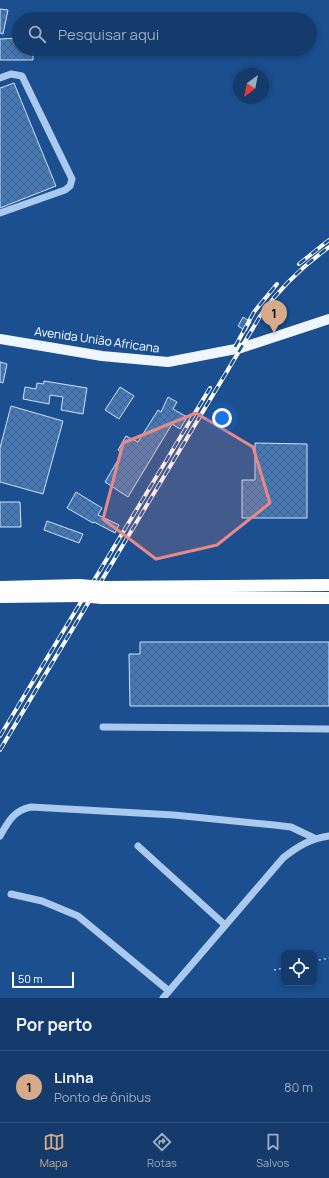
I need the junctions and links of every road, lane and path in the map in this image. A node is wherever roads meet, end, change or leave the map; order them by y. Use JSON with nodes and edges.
{"nodes":[{"id":1,"x":0,"y":78,"type":"edge"},
{"id":2,"x":0,"y":213,"type":"edge"},
{"id":3,"x":329,"y":319,"type":"edge"},
{"id":4,"x":0,"y":338,"type":"edge"},
{"id":5,"x":329,"y":585,"type":"edge"},
{"id":6,"x":0,"y":587,"type":"edge"},
{"id":7,"x":80,"y":591,"type":"junction"},
{"id":8,"x":103,"y":592,"type":"junction"},
{"id":9,"x":0,"y":597,"type":"edge"},
{"id":10,"x":329,"y":598,"type":"edge"},
{"id":11,"x":103,"y":727,"type":"dead end"},
{"id":12,"x":329,"y":729,"type":"edge"},
{"id":13,"x":0,"y":836,"type":"edge"},
{"id":14,"x":329,"y":836,"type":"edge"},
{"id":15,"x":314,"y":838,"type":"junction"},
{"id":16,"x":138,"y":846,"type":"dead end"},
{"id":17,"x":11,"y":894,"type":"dead end"},
{"id":18,"x":225,"y":925,"type":"junction"},
{"id":19,"x":329,"y":958,"type":"edge"},
{"id":20,"x":317,"y":960,"type":"edge"},
{"id":21,"x":281,"y":969,"type":"edge"},
{"id":22,"x":274,"y":970,"type":"dead end"},
{"id":23,"x":169,"y":991,"type":"junction"},
{"id":24,"x":163,"y":998,"type":"edge"}],
"edges":[{"from":1,"to":2,"type":"street"},
{"from":3,"to":4,"type":"main road","name":"Avenida União Africana"},
{"from":5,"to":8,"type":"highway"},
{"from":6,"to":7,"type":"highway"},
{"from":7,"to":8,"type":"highway","bridge":true},
{"from":7,"to":9,"type":"highway"},
{"from":8,"to":10,"type":"highway"},
{"from":11,"to":12,"type":"street"},
{"from":13,"to":15,"type":"street"},
{"from":14,"to":15,"type":"street"},
{"from":15,"to":18,"type":"street"},
{"from":16,"to":18,"type":"street"},
{"from":17,"to":23,"type":"street"},
{"from":18,"to":23,"type":"street"},
{"from":19,"to":20,"type":"path"},
{"from":21,"to":22,"type":"path"},
{"from":23,"to":24,"type":"street"}]}
